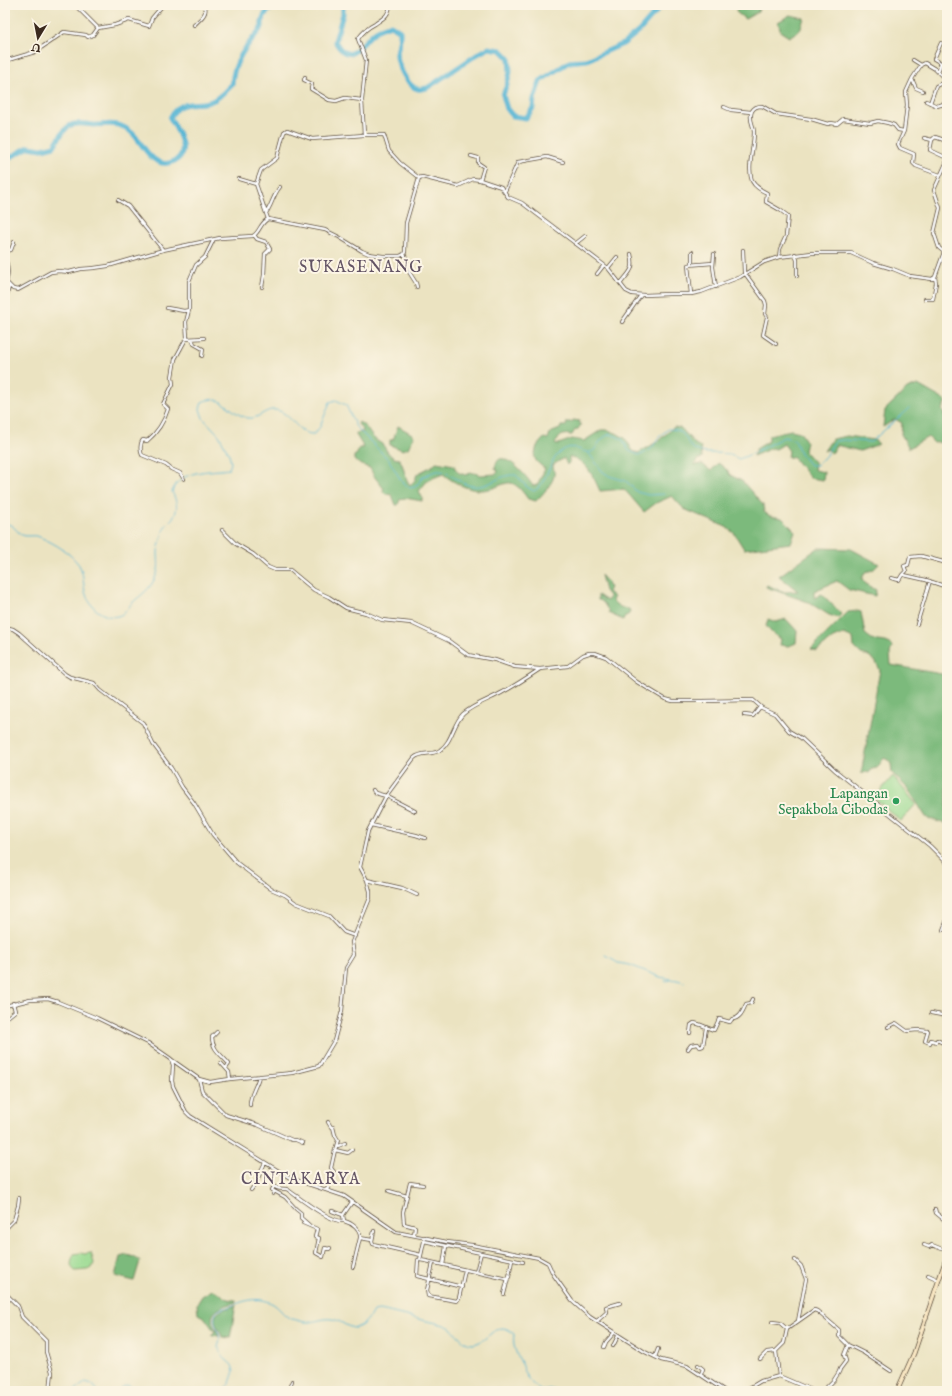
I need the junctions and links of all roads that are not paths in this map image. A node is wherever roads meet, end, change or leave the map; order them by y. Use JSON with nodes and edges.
{"nodes":[{"id":1,"x":75,"y":5,"type":"edge"},
{"id":2,"x":164,"y":5,"type":"edge"},
{"id":3,"x":204,"y":5,"type":"edge"},
{"id":4,"x":390,"y":5,"type":"edge"},
{"id":5,"x":194,"y":25,"type":"dead end"},
{"id":6,"x":98,"y":28,"type":"junction"},
{"id":7,"x":941,"y":43,"type":"dead end"},
{"id":8,"x":913,"y":60,"type":"dead end"},
{"id":9,"x":922,"y":65,"type":"junction"},
{"id":10,"x":5,"y":71,"type":"edge"},
{"id":11,"x":938,"y":72,"type":"junction"},
{"id":12,"x":305,"y":76,"type":"dead end"},
{"id":13,"x":912,"y":79,"type":"junction"},
{"id":14,"x":946,"y":80,"type":"edge"},
{"id":15,"x":923,"y":91,"type":"dead end"},
{"id":16,"x":362,"y":100,"type":"junction"},
{"id":17,"x":926,"y":101,"type":"dead end"},
{"id":18,"x":930,"y":103,"type":"junction"},
{"id":19,"x":947,"y":103,"type":"edge"},
{"id":20,"x":724,"y":107,"type":"dead end"},
{"id":21,"x":751,"y":112,"type":"junction"},
{"id":22,"x":904,"y":131,"type":"junction"},
{"id":23,"x":364,"y":135,"type":"junction"},
{"id":24,"x":924,"y":138,"type":"dead end"},
{"id":25,"x":932,"y":140,"type":"junction"},
{"id":26,"x":947,"y":141,"type":"edge"},
{"id":27,"x":471,"y":156,"type":"dead end"},
{"id":28,"x":947,"y":158,"type":"edge"},
{"id":29,"x":947,"y":161,"type":"edge"},
{"id":30,"x":563,"y":162,"type":"dead end"},
{"id":31,"x":940,"y":175,"type":"junction"},
{"id":32,"x":419,"y":178,"type":"junction"},
{"id":33,"x":239,"y":179,"type":"dead end"},
{"id":34,"x":480,"y":180,"type":"junction"},
{"id":35,"x":256,"y":184,"type":"junction"},
{"id":36,"x":280,"y":187,"type":"dead end"},
{"id":37,"x":505,"y":192,"type":"junction"},
{"id":38,"x":118,"y":200,"type":"dead end"},
{"id":39,"x":266,"y":214,"type":"junction"},
{"id":40,"x":268,"y":219,"type":"junction"},
{"id":41,"x":254,"y":235,"type":"junction"},
{"id":42,"x":585,"y":236,"type":"dead end"},
{"id":43,"x":214,"y":240,"type":"junction"},
{"id":44,"x":14,"y":242,"type":"dead end"},
{"id":45,"x":575,"y":244,"type":"junction"},
{"id":46,"x":163,"y":250,"type":"junction"},
{"id":47,"x":743,"y":250,"type":"dead end"},
{"id":48,"x":5,"y":251,"type":"edge"},
{"id":49,"x":692,"y":252,"type":"dead end"},
{"id":50,"x":945,"y":252,"type":"edge"},
{"id":51,"x":404,"y":254,"type":"junction"},
{"id":52,"x":631,"y":254,"type":"dead end"},
{"id":53,"x":714,"y":254,"type":"dead end"},
{"id":54,"x":795,"y":254,"type":"junction"},
{"id":55,"x":617,"y":257,"type":"dead end"},
{"id":56,"x":779,"y":257,"type":"junction"},
{"id":57,"x":5,"y":258,"type":"edge"},
{"id":58,"x":713,"y":263,"type":"junction"},
{"id":59,"x":692,"y":264,"type":"junction"},
{"id":60,"x":604,"y":265,"type":"junction"},
{"id":61,"x":608,"y":268,"type":"junction"},
{"id":62,"x":597,"y":274,"type":"dead end"},
{"id":63,"x":745,"y":274,"type":"junction"},
{"id":64,"x":797,"y":276,"type":"dead end"},
{"id":65,"x":935,"y":277,"type":"junction"},
{"id":66,"x":5,"y":281,"type":"edge"},
{"id":67,"x":621,"y":283,"type":"junction"},
{"id":68,"x":9,"y":287,"type":"junction"},
{"id":69,"x":262,"y":287,"type":"dead end"},
{"id":70,"x":417,"y":287,"type":"dead end"},
{"id":71,"x":716,"y":287,"type":"junction"},
{"id":72,"x":691,"y":294,"type":"junction"},
{"id":73,"x":641,"y":296,"type":"junction"},
{"id":74,"x":925,"y":299,"type":"dead end"},
{"id":75,"x":5,"y":302,"type":"edge"},
{"id":76,"x":167,"y":308,"type":"dead end"},
{"id":77,"x":188,"y":310,"type":"junction"},
{"id":78,"x":622,"y":322,"type":"dead end"},
{"id":79,"x":204,"y":338,"type":"dead end"},
{"id":80,"x":186,"y":339,"type":"junction"},
{"id":81,"x":192,"y":339,"type":"junction"},
{"id":82,"x":776,"y":344,"type":"dead end"},
{"id":83,"x":202,"y":356,"type":"dead end"},
{"id":84,"x":184,"y":479,"type":"dead end"},
{"id":85,"x":222,"y":530,"type":"dead end"},
{"id":86,"x":947,"y":563,"type":"edge"},
{"id":87,"x":902,"y":575,"type":"junction"},
{"id":88,"x":891,"y":578,"type":"dead end"},
{"id":89,"x":930,"y":581,"type":"junction"},
{"id":90,"x":947,"y":587,"type":"edge"},
{"id":91,"x":917,"y":624,"type":"dead end"},
{"id":92,"x":5,"y":627,"type":"edge"},
{"id":93,"x":540,"y":669,"type":"junction"},
{"id":94,"x":760,"y":707,"type":"junction"},
{"id":95,"x":744,"y":715,"type":"dead end"},
{"id":96,"x":372,"y":790,"type":"dead end"},
{"id":97,"x":386,"y":796,"type":"junction"},
{"id":98,"x":415,"y":811,"type":"dead end"},
{"id":99,"x":371,"y":824,"type":"junction"},
{"id":100,"x":425,"y":838,"type":"dead end"},
{"id":101,"x":947,"y":863,"type":"edge"},
{"id":102,"x":367,"y":880,"type":"junction"},
{"id":103,"x":417,"y":895,"type":"dead end"},
{"id":104,"x":947,"y":920,"type":"edge"},
{"id":105,"x":943,"y":930,"type":"dead end"},
{"id":106,"x":355,"y":936,"type":"junction"},
{"id":107,"x":753,"y":999,"type":"dead end"},
{"id":108,"x":13,"y":1003,"type":"junction"},
{"id":109,"x":5,"y":1006,"type":"edge"},
{"id":110,"x":931,"y":1013,"type":"dead end"},
{"id":111,"x":947,"y":1016,"type":"edge"},
{"id":112,"x":5,"y":1019,"type":"edge"},
{"id":113,"x":888,"y":1027,"type":"dead end"},
{"id":114,"x":706,"y":1028,"type":"junction"},
{"id":115,"x":217,"y":1032,"type":"dead end"},
{"id":116,"x":690,"y":1033,"type":"dead end"},
{"id":117,"x":947,"y":1045,"type":"edge"},
{"id":118,"x":688,"y":1048,"type":"dead end"},
{"id":119,"x":171,"y":1059,"type":"junction"},
{"id":120,"x":221,"y":1063,"type":"dead end"},
{"id":121,"x":226,"y":1068,"type":"junction"},
{"id":122,"x":259,"y":1076,"type":"junction"},
{"id":123,"x":199,"y":1079,"type":"junction"},
{"id":124,"x":230,"y":1079,"type":"junction"},
{"id":125,"x":250,"y":1105,"type":"dead end"},
{"id":126,"x":328,"y":1122,"type":"dead end"},
{"id":127,"x":303,"y":1143,"type":"dead end"},
{"id":128,"x":345,"y":1144,"type":"dead end"},
{"id":129,"x":336,"y":1149,"type":"junction"},
{"id":130,"x":352,"y":1150,"type":"dead end"},
{"id":131,"x":265,"y":1163,"type":"junction"},
{"id":132,"x":423,"y":1184,"type":"dead end"},
{"id":133,"x":251,"y":1190,"type":"dead end"},
{"id":134,"x":327,"y":1190,"type":"junction"},
{"id":135,"x":389,"y":1191,"type":"dead end"},
{"id":136,"x":407,"y":1196,"type":"junction"},
{"id":137,"x":19,"y":1198,"type":"dead end"},
{"id":138,"x":352,"y":1202,"type":"junction"},
{"id":139,"x":935,"y":1208,"type":"dead end"},
{"id":140,"x":332,"y":1211,"type":"dead end"},
{"id":141,"x":343,"y":1215,"type":"junction"},
{"id":142,"x":344,"y":1221,"type":"junction"},
{"id":143,"x":947,"y":1222,"type":"edge"},
{"id":144,"x":303,"y":1223,"type":"dead end"},
{"id":145,"x":310,"y":1225,"type":"junction"},
{"id":146,"x":5,"y":1229,"type":"edge"},
{"id":147,"x":374,"y":1230,"type":"dead end"},
{"id":148,"x":414,"y":1235,"type":"junction"},
{"id":149,"x":425,"y":1237,"type":"junction"},
{"id":150,"x":360,"y":1238,"type":"junction"},
{"id":151,"x":372,"y":1240,"type":"junction"},
{"id":152,"x":424,"y":1241,"type":"junction"},
{"id":153,"x":924,"y":1245,"type":"dead end"},
{"id":154,"x":446,"y":1246,"type":"junction"},
{"id":155,"x":330,"y":1248,"type":"dead end"},
{"id":156,"x":947,"y":1251,"type":"edge"},
{"id":157,"x":481,"y":1253,"type":"junction"},
{"id":158,"x":421,"y":1255,"type":"junction"},
{"id":159,"x":947,"y":1258,"type":"edge"},
{"id":160,"x":420,"y":1260,"type":"junction"},
{"id":161,"x":512,"y":1260,"type":"junction"},
{"id":162,"x":795,"y":1260,"type":"dead end"},
{"id":163,"x":523,"y":1262,"type":"dead end"},
{"id":164,"x":433,"y":1263,"type":"junction"},
{"id":165,"x":443,"y":1265,"type":"junction"},
{"id":166,"x":353,"y":1267,"type":"dead end"},
{"id":167,"x":465,"y":1270,"type":"junction"},
{"id":168,"x":476,"y":1272,"type":"junction"},
{"id":169,"x":928,"y":1275,"type":"dead end"},
{"id":170,"x":508,"y":1278,"type":"junction"},
{"id":171,"x":429,"y":1279,"type":"junction"},
{"id":172,"x":939,"y":1280,"type":"junction"},
{"id":173,"x":462,"y":1287,"type":"junction"},
{"id":174,"x":5,"y":1293,"type":"edge"},
{"id":175,"x":504,"y":1294,"type":"dead end"},
{"id":176,"x":620,"y":1303,"type":"dead end"},
{"id":177,"x":597,"y":1321,"type":"junction"},
{"id":178,"x":798,"y":1321,"type":"junction"},
{"id":179,"x":772,"y":1322,"type":"dead end"},
{"id":180,"x":787,"y":1329,"type":"junction"},
{"id":181,"x":614,"y":1333,"type":"junction"},
{"id":182,"x":618,"y":1336,"type":"junction"},
{"id":183,"x":848,"y":1345,"type":"junction"},
{"id":184,"x":613,"y":1346,"type":"dead end"},
{"id":185,"x":604,"y":1347,"type":"dead end"},
{"id":186,"x":658,"y":1349,"type":"dead end"},
{"id":187,"x":776,"y":1351,"type":"junction"},
{"id":188,"x":655,"y":1357,"type":"junction"},
{"id":189,"x":760,"y":1360,"type":"dead end"},
{"id":190,"x":698,"y":1365,"type":"dead end"},
{"id":191,"x":890,"y":1371,"type":"dead end"},
{"id":192,"x":701,"y":1374,"type":"junction"},
{"id":193,"x":779,"y":1376,"type":"junction"},
{"id":194,"x":292,"y":1381,"type":"dead end"},
{"id":195,"x":50,"y":1391,"type":"edge"},
{"id":196,"x":288,"y":1391,"type":"edge"},
{"id":197,"x":725,"y":1391,"type":"edge"},
{"id":198,"x":744,"y":1391,"type":"edge"},
{"id":199,"x":814,"y":1391,"type":"edge"},
{"id":200,"x":823,"y":1391,"type":"edge"},
{"id":201,"x":897,"y":1391,"type":"edge"}],
"edges":[{"from":1,"to":6,"type":"street"},
{"from":2,"to":6,"type":"street"},
{"from":3,"to":5,"type":"street"},
{"from":4,"to":16,"type":"street"},
{"from":6,"to":10,"type":"street"},
{"from":7,"to":11,"type":"street"},
{"from":8,"to":9,"type":"street"},
{"from":9,"to":11,"type":"street"},
{"from":9,"to":13,"type":"street"},
{"from":11,"to":14,"type":"street"},
{"from":12,"to":16,"type":"street"},
{"from":13,"to":15,"type":"street"},
{"from":13,"to":22,"type":"street"},
{"from":14,"to":18,"type":"street"},
{"from":16,"to":23,"type":"street"},
{"from":17,"to":18,"type":"street"},
{"from":18,"to":19,"type":"street"},
{"from":20,"to":21,"type":"street"},
{"from":21,"to":22,"type":"street"},
{"from":21,"to":56,"type":"street"},
{"from":22,"to":31,"type":"street"},
{"from":23,"to":32,"type":"street"},
{"from":23,"to":35,"type":"street"},
{"from":24,"to":25,"type":"street"},
{"from":25,"to":26,"type":"street"},
{"from":25,"to":28,"type":"street"},
{"from":27,"to":34,"type":"street"},
{"from":29,"to":31,"type":"street"},
{"from":30,"to":37,"type":"street"},
{"from":31,"to":50,"type":"street"},
{"from":32,"to":34,"type":"street"},
{"from":32,"to":51,"type":"street"},
{"from":33,"to":35,"type":"street"},
{"from":34,"to":37,"type":"street"},
{"from":35,"to":39,"type":"street"},
{"from":36,"to":39,"type":"street"},
{"from":37,"to":45,"type":"street"},
{"from":38,"to":46,"type":"street"},
{"from":39,"to":40,"type":"street"},
{"from":40,"to":41,"type":"street"},
{"from":40,"to":51,"type":"street"},
{"from":41,"to":43,"type":"street"},
{"from":41,"to":69,"type":"street"},
{"from":42,"to":45,"type":"street"},
{"from":43,"to":46,"type":"street"},
{"from":43,"to":77,"type":"street"},
{"from":44,"to":48,"type":"street"},
{"from":45,"to":60,"type":"street"},
{"from":46,"to":68,"type":"street"},
{"from":47,"to":63,"type":"street"},
{"from":49,"to":59,"type":"street"},
{"from":50,"to":65,"type":"street"},
{"from":51,"to":70,"type":"street"},
{"from":52,"to":67,"type":"street"},
{"from":53,"to":58,"type":"street"},
{"from":54,"to":56,"type":"street"},
{"from":54,"to":64,"type":"street"},
{"from":54,"to":65,"type":"street"},
{"from":55,"to":61,"type":"street"},
{"from":56,"to":63,"type":"street"},
{"from":57,"to":66,"type":"street"},
{"from":58,"to":59,"type":"street"},
{"from":58,"to":71,"type":"street"},
{"from":59,"to":72,"type":"street"},
{"from":60,"to":61,"type":"street"},
{"from":60,"to":62,"type":"street"},
{"from":61,"to":67,"type":"street"},
{"from":63,"to":71,"type":"street"},
{"from":63,"to":82,"type":"street"},
{"from":65,"to":74,"type":"street"},
{"from":66,"to":68,"type":"street"},
{"from":67,"to":73,"type":"street"},
{"from":68,"to":75,"type":"street"},
{"from":71,"to":72,"type":"street"},
{"from":72,"to":73,"type":"street"},
{"from":73,"to":78,"type":"street"},
{"from":76,"to":77,"type":"street"},
{"from":77,"to":80,"type":"street"},
{"from":79,"to":81,"type":"street"},
{"from":80,"to":81,"type":"street"},
{"from":80,"to":84,"type":"street"},
{"from":81,"to":83,"type":"street"},
{"from":85,"to":93,"type":"street"},
{"from":86,"to":87,"type":"street"},
{"from":87,"to":88,"type":"street"},
{"from":87,"to":89,"type":"street"},
{"from":89,"to":90,"type":"street"},
{"from":89,"to":91,"type":"street"},
{"from":92,"to":106,"type":"street"},
{"from":93,"to":94,"type":"street"},
{"from":93,"to":97,"type":"street"},
{"from":94,"to":95,"type":"street"},
{"from":94,"to":101,"type":"street"},
{"from":96,"to":97,"type":"street"},
{"from":97,"to":98,"type":"street"},
{"from":97,"to":99,"type":"street"},
{"from":99,"to":100,"type":"street"},
{"from":99,"to":102,"type":"street"},
{"from":102,"to":103,"type":"street"},
{"from":102,"to":106,"type":"street"},
{"from":104,"to":105,"type":"street"},
{"from":106,"to":122,"type":"street"},
{"from":107,"to":114,"type":"street"},
{"from":108,"to":109,"type":"street"},
{"from":108,"to":112,"type":"street"},
{"from":108,"to":119,"type":"street"},
{"from":110,"to":111,"type":"street"},
{"from":113,"to":117,"type":"street"},
{"from":114,"to":116,"type":"street"},
{"from":114,"to":118,"type":"street"},
{"from":115,"to":121,"type":"street"},
{"from":119,"to":123,"type":"street"},
{"from":119,"to":131,"type":"street"},
{"from":120,"to":121,"type":"street"},
{"from":121,"to":124,"type":"street"},
{"from":122,"to":124,"type":"street"},
{"from":122,"to":125,"type":"street"},
{"from":123,"to":124,"type":"street"},
{"from":123,"to":127,"type":"street"},
{"from":126,"to":129,"type":"street"},
{"from":128,"to":129,"type":"street"},
{"from":129,"to":130,"type":"street"},
{"from":129,"to":134,"type":"street"},
{"from":131,"to":133,"type":"street"},
{"from":131,"to":134,"type":"street"},
{"from":132,"to":136,"type":"street"},
{"from":134,"to":138,"type":"street"},
{"from":135,"to":136,"type":"street"},
{"from":136,"to":148,"type":"street"},
{"from":137,"to":146,"type":"street"},
{"from":138,"to":141,"type":"street"},
{"from":138,"to":148,"type":"street"},
{"from":139,"to":143,"type":"street"},
{"from":140,"to":141,"type":"street"},
{"from":141,"to":142,"type":"street"},
{"from":142,"to":145,"type":"street"},
{"from":142,"to":150,"type":"street"},
{"from":144,"to":145,"type":"street"},
{"from":145,"to":155,"type":"street"},
{"from":147,"to":151,"type":"street"},
{"from":148,"to":149,"type":"street"},
{"from":149,"to":152,"type":"street"},
{"from":149,"to":177,"type":"street"},
{"from":150,"to":151,"type":"street"},
{"from":150,"to":166,"type":"street"},
{"from":151,"to":158,"type":"street"},
{"from":152,"to":154,"type":"street"},
{"from":152,"to":158,"type":"street"},
{"from":153,"to":156,"type":"street"},
{"from":154,"to":157,"type":"street"},
{"from":154,"to":165,"type":"street"},
{"from":157,"to":161,"type":"street"},
{"from":157,"to":168,"type":"street"},
{"from":158,"to":160,"type":"street"},
{"from":159,"to":172,"type":"main road"},
{"from":160,"to":164,"type":"street"},
{"from":160,"to":171,"type":"street"},
{"from":161,"to":163,"type":"street"},
{"from":161,"to":170,"type":"street"},
{"from":162,"to":178,"type":"street"},
{"from":164,"to":165,"type":"street"},
{"from":164,"to":171,"type":"street"},
{"from":165,"to":167,"type":"street"},
{"from":167,"to":168,"type":"street"},
{"from":167,"to":173,"type":"street"},
{"from":168,"to":170,"type":"street"},
{"from":169,"to":172,"type":"street"},
{"from":170,"to":175,"type":"street"},
{"from":171,"to":173,"type":"street"},
{"from":171,"to":173,"type":"street"},
{"from":172,"to":201,"type":"main road"},
{"from":174,"to":195,"type":"street"},
{"from":176,"to":177,"type":"street"},
{"from":177,"to":181,"type":"street"},
{"from":178,"to":180,"type":"street"},
{"from":178,"to":183,"type":"street"},
{"from":179,"to":180,"type":"street"},
{"from":180,"to":187,"type":"street"},
{"from":181,"to":182,"type":"street"},
{"from":181,"to":185,"type":"street"},
{"from":182,"to":184,"type":"street"},
{"from":182,"to":188,"type":"street"},
{"from":183,"to":191,"type":"street"},
{"from":183,"to":200,"type":"street"},
{"from":186,"to":188,"type":"street"},
{"from":187,"to":189,"type":"street"},
{"from":187,"to":193,"type":"street"},
{"from":188,"to":192,"type":"street"},
{"from":190,"to":192,"type":"street"},
{"from":192,"to":197,"type":"street"},
{"from":193,"to":198,"type":"street"},
{"from":193,"to":199,"type":"street"},
{"from":194,"to":196,"type":"street"}]}
